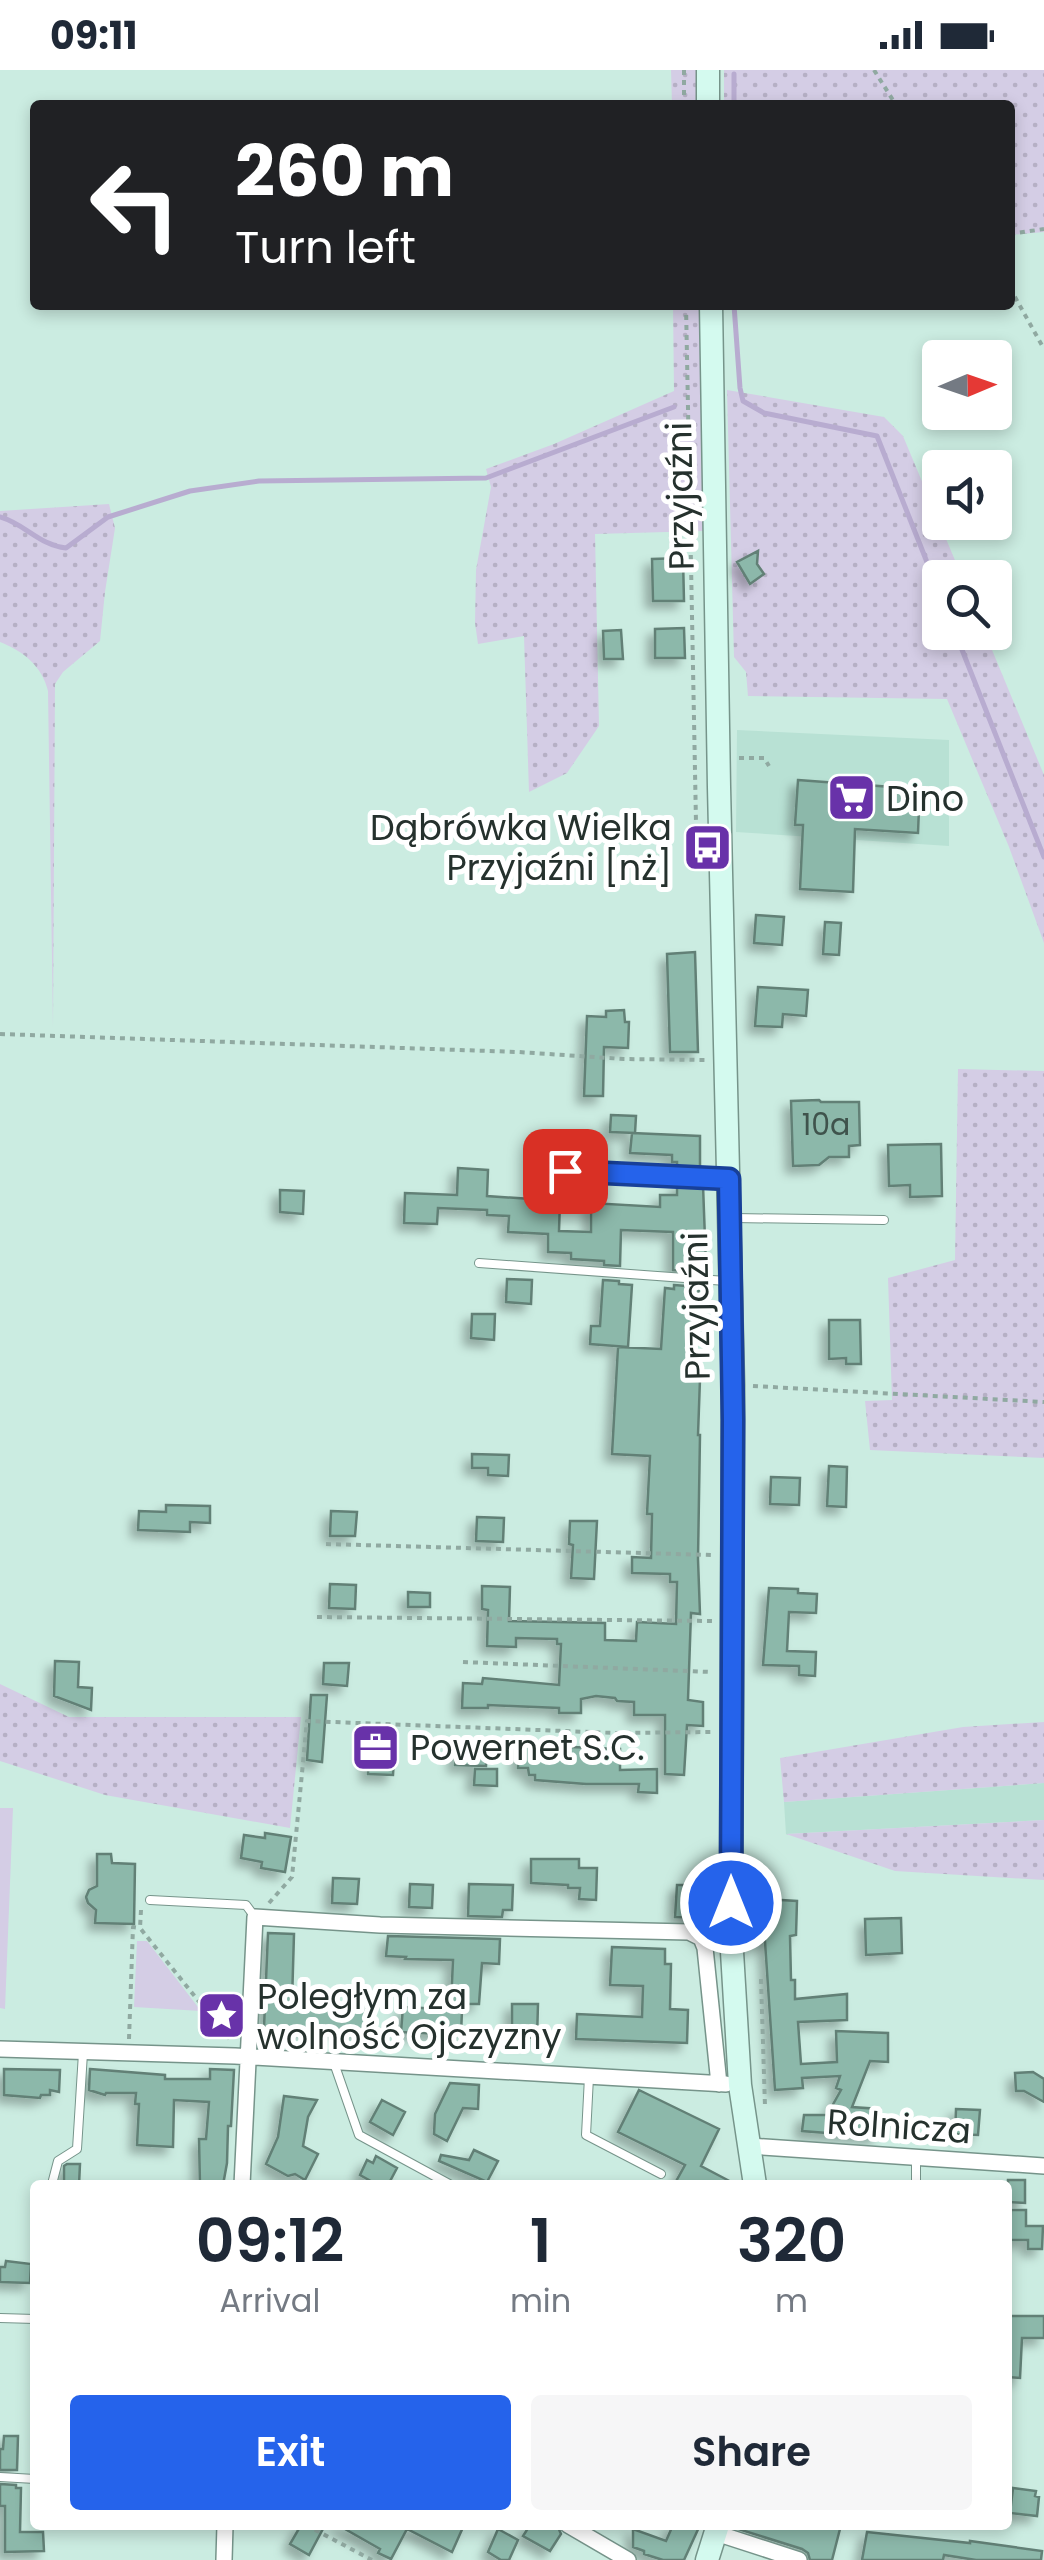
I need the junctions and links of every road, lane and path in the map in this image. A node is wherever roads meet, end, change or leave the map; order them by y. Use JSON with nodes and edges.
{"nodes":[{"id":1,"x":684,"y":70,"type":"edge"},
{"id":2,"x":708,"y":70,"type":"edge"},
{"id":3,"x":874,"y":70,"type":"edge"},
{"id":4,"x":684,"y":100,"type":"edge"},
{"id":5,"x":708,"y":100,"type":"edge"},
{"id":6,"x":893,"y":100,"type":"edge"},
{"id":7,"x":1044,"y":230,"type":"edge"},
{"id":8,"x":1015,"y":233,"type":"edge"},
{"id":9,"x":1015,"y":297,"type":"edge"},
{"id":10,"x":686,"y":310,"type":"edge"},
{"id":11,"x":711,"y":310,"type":"edge"},
{"id":12,"x":1044,"y":349,"type":"edge"},
{"id":13,"x":700,"y":838,"type":"dead end"},
{"id":14,"x":0,"y":1034,"type":"edge"},
{"id":15,"x":726,"y":1060,"type":"junction"},
{"id":16,"x":528,"y":1169,"type":"dead end"},
{"id":17,"x":729,"y":1179,"type":"junction"},
{"id":18,"x":730,"y":1218,"type":"junction"},
{"id":19,"x":884,"y":1220,"type":"dead end"},
{"id":20,"x":479,"y":1263,"type":"dead end"},
{"id":21,"x":731,"y":1282,"type":"junction"},
{"id":22,"x":733,"y":1385,"type":"junction"},
{"id":23,"x":1044,"y":1402,"type":"edge"},
{"id":24,"x":326,"y":1544,"type":"dead end"},
{"id":25,"x":732,"y":1556,"type":"junction"},
{"id":26,"x":317,"y":1617,"type":"dead end"},
{"id":27,"x":732,"y":1622,"type":"junction"},
{"id":28,"x":463,"y":1662,"type":"dead end"},
{"id":29,"x":731,"y":1673,"type":"junction"},
{"id":30,"x":731,"y":1732,"type":"junction"},
{"id":31,"x":150,"y":1900,"type":"joint"},
{"id":32,"x":255,"y":1917,"type":"junction"},
{"id":33,"x":140,"y":1928,"type":"junction"},
{"id":34,"x":762,"y":1979,"type":"dead end"},
{"id":35,"x":222,"y":2016,"type":"dead end"},
{"id":36,"x":0,"y":2049,"type":"edge"},
{"id":37,"x":128,"y":2052,"type":"junction"},
{"id":38,"x":83,"y":2053,"type":"junction"},
{"id":39,"x":249,"y":2058,"type":"junction"},
{"id":40,"x":334,"y":2063,"type":"junction"},
{"id":41,"x":589,"y":2077,"type":"junction"},
{"id":42,"x":730,"y":2085,"type":"junction"},
{"id":43,"x":766,"y":2114,"type":"dead end"},
{"id":44,"x":750,"y":2146,"type":"junction"},
{"id":45,"x":916,"y":2156,"type":"junction"},
{"id":46,"x":1044,"y":2166,"type":"edge"},
{"id":47,"x":661,"y":2174,"type":"dead end"},
{"id":48,"x":53,"y":2180,"type":"edge"},
{"id":49,"x":242,"y":2180,"type":"edge"},
{"id":50,"x":443,"y":2180,"type":"edge"},
{"id":51,"x":754,"y":2180,"type":"edge"},
{"id":52,"x":916,"y":2180,"type":"edge"},
{"id":53,"x":0,"y":2318,"type":"edge"},
{"id":54,"x":30,"y":2320,"type":"edge"},
{"id":55,"x":0,"y":2477,"type":"edge"},
{"id":56,"x":30,"y":2479,"type":"edge"},
{"id":57,"x":225,"y":2530,"type":"edge"},
{"id":58,"x":315,"y":2530,"type":"edge"},
{"id":59,"x":577,"y":2530,"type":"edge"},
{"id":60,"x":717,"y":2530,"type":"edge"},
{"id":61,"x":720,"y":2530,"type":"edge"},
{"id":62,"x":224,"y":2560,"type":"edge"},
{"id":63,"x":372,"y":2560,"type":"edge"},
{"id":64,"x":628,"y":2560,"type":"edge"},
{"id":65,"x":707,"y":2560,"type":"edge"},
{"id":66,"x":799,"y":2560,"type":"edge"}],
"edges":[{"from":1,"to":4,"type":"path"},
{"from":2,"to":5,"type":"street"},
{"from":3,"to":6,"type":"path"},
{"from":7,"to":8,"type":"path"},
{"from":9,"to":12,"type":"path"},
{"from":10,"to":13,"type":"path"},
{"from":11,"to":15,"type":"street","name":"Przyjaźni"},
{"from":14,"to":15,"type":"path"},
{"from":15,"to":17,"type":"street","name":"Przyjaźni"},
{"from":16,"to":17,"type":"lane"},
{"from":17,"to":18,"type":"street","name":"Przyjaźni"},
{"from":18,"to":19,"type":"lane"},
{"from":18,"to":21,"type":"street","name":"Przyjaźni"},
{"from":20,"to":21,"type":"lane"},
{"from":21,"to":22,"type":"street","name":"Przyjaźni"},
{"from":22,"to":23,"type":"path"},
{"from":22,"to":25,"type":"street","name":"Przyjaźni"},
{"from":24,"to":25,"type":"path"},
{"from":25,"to":27,"type":"street","name":"Przyjaźni"},
{"from":26,"to":27,"type":"path"},
{"from":27,"to":29,"type":"street","name":"Przyjaźni"},
{"from":28,"to":29,"type":"path"},
{"from":29,"to":30,"type":"street","name":"Przyjaźni"},
{"from":30,"to":32,"type":"path"},
{"from":30,"to":42,"type":"street","name":"Przyjaźni"},
{"from":31,"to":32,"type":"lane"},
{"from":31,"to":33,"type":"path"},
{"from":32,"to":39,"type":"street"},
{"from":32,"to":42,"type":"street"},
{"from":33,"to":35,"type":"path"},
{"from":33,"to":37,"type":"path"},
{"from":34,"to":43,"type":"path"},
{"from":36,"to":38,"type":"street"},
{"from":37,"to":38,"type":"street"},
{"from":37,"to":39,"type":"street"},
{"from":38,"to":48,"type":"lane"},
{"from":39,"to":40,"type":"street"},
{"from":39,"to":49,"type":"street"},
{"from":40,"to":41,"type":"street"},
{"from":40,"to":50,"type":"lane"},
{"from":41,"to":42,"type":"street"},
{"from":41,"to":47,"type":"lane"},
{"from":42,"to":44,"type":"street","name":"Przyjaźni"},
{"from":44,"to":45,"type":"street","name":"Rolnicza"},
{"from":44,"to":51,"type":"street","name":"Przyjaźni"},
{"from":45,"to":46,"type":"street","name":"Rolnicza"},
{"from":45,"to":52,"type":"lane"},
{"from":53,"to":54,"type":"lane"},
{"from":55,"to":56,"type":"lane"},
{"from":57,"to":62,"type":"street"},
{"from":58,"to":63,"type":"path"},
{"from":59,"to":64,"type":"street"},
{"from":60,"to":65,"type":"street"},
{"from":61,"to":66,"type":"street"}]}
